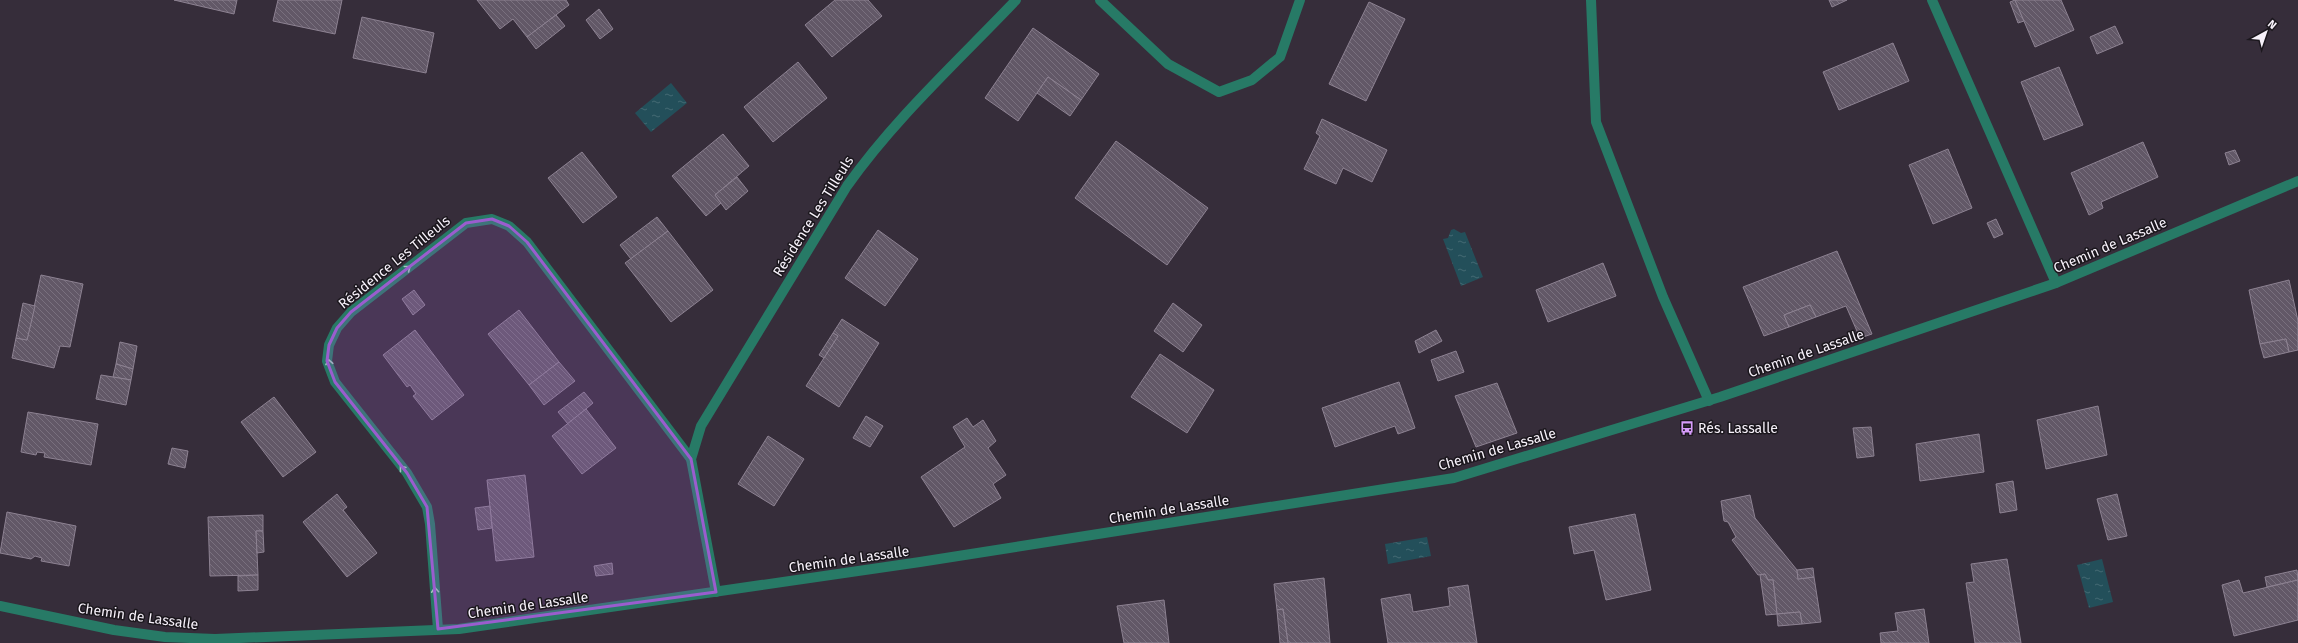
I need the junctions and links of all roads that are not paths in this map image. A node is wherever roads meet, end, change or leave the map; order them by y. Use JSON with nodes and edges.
{"nodes":[{"id":1,"x":1016,"y":0,"type":"edge"},
{"id":2,"x":1100,"y":0,"type":"edge"},
{"id":3,"x":1300,"y":0,"type":"edge"},
{"id":4,"x":1591,"y":0,"type":"edge"},
{"id":5,"x":1932,"y":0,"type":"edge"},
{"id":6,"x":2298,"y":181,"type":"edge"},
{"id":7,"x":2056,"y":283,"type":"junction"},
{"id":8,"x":1709,"y":401,"type":"junction"},
{"id":9,"x":691,"y":459,"type":"junction"},
{"id":10,"x":716,"y":592,"type":"junction"},
{"id":11,"x":0,"y":606,"type":"edge"},
{"id":12,"x":438,"y":629,"type":"junction"}],
"edges":[{"from":1,"to":9,"type":"street","name":"Résidence Les Tilleuls"},
{"from":2,"to":3,"type":"street"},
{"from":4,"to":8,"type":"street"},
{"from":5,"to":7,"type":"street"},
{"from":6,"to":7,"type":"street","name":"Chemin de Lassalle"},
{"from":7,"to":8,"type":"street","name":"Chemin de Lassalle"},
{"from":8,"to":10,"type":"street","name":"Chemin de Lassalle"},
{"from":9,"to":10,"type":"street","name":"Résidence Les Tilleuls"},
{"from":12,"to":9,"type":"street","name":"Résidence Les Tilleuls","one_way":true},
{"from":10,"to":12,"type":"street","name":"Chemin de Lassalle"},
{"from":11,"to":12,"type":"street","name":"Chemin de Lassalle"}]}
